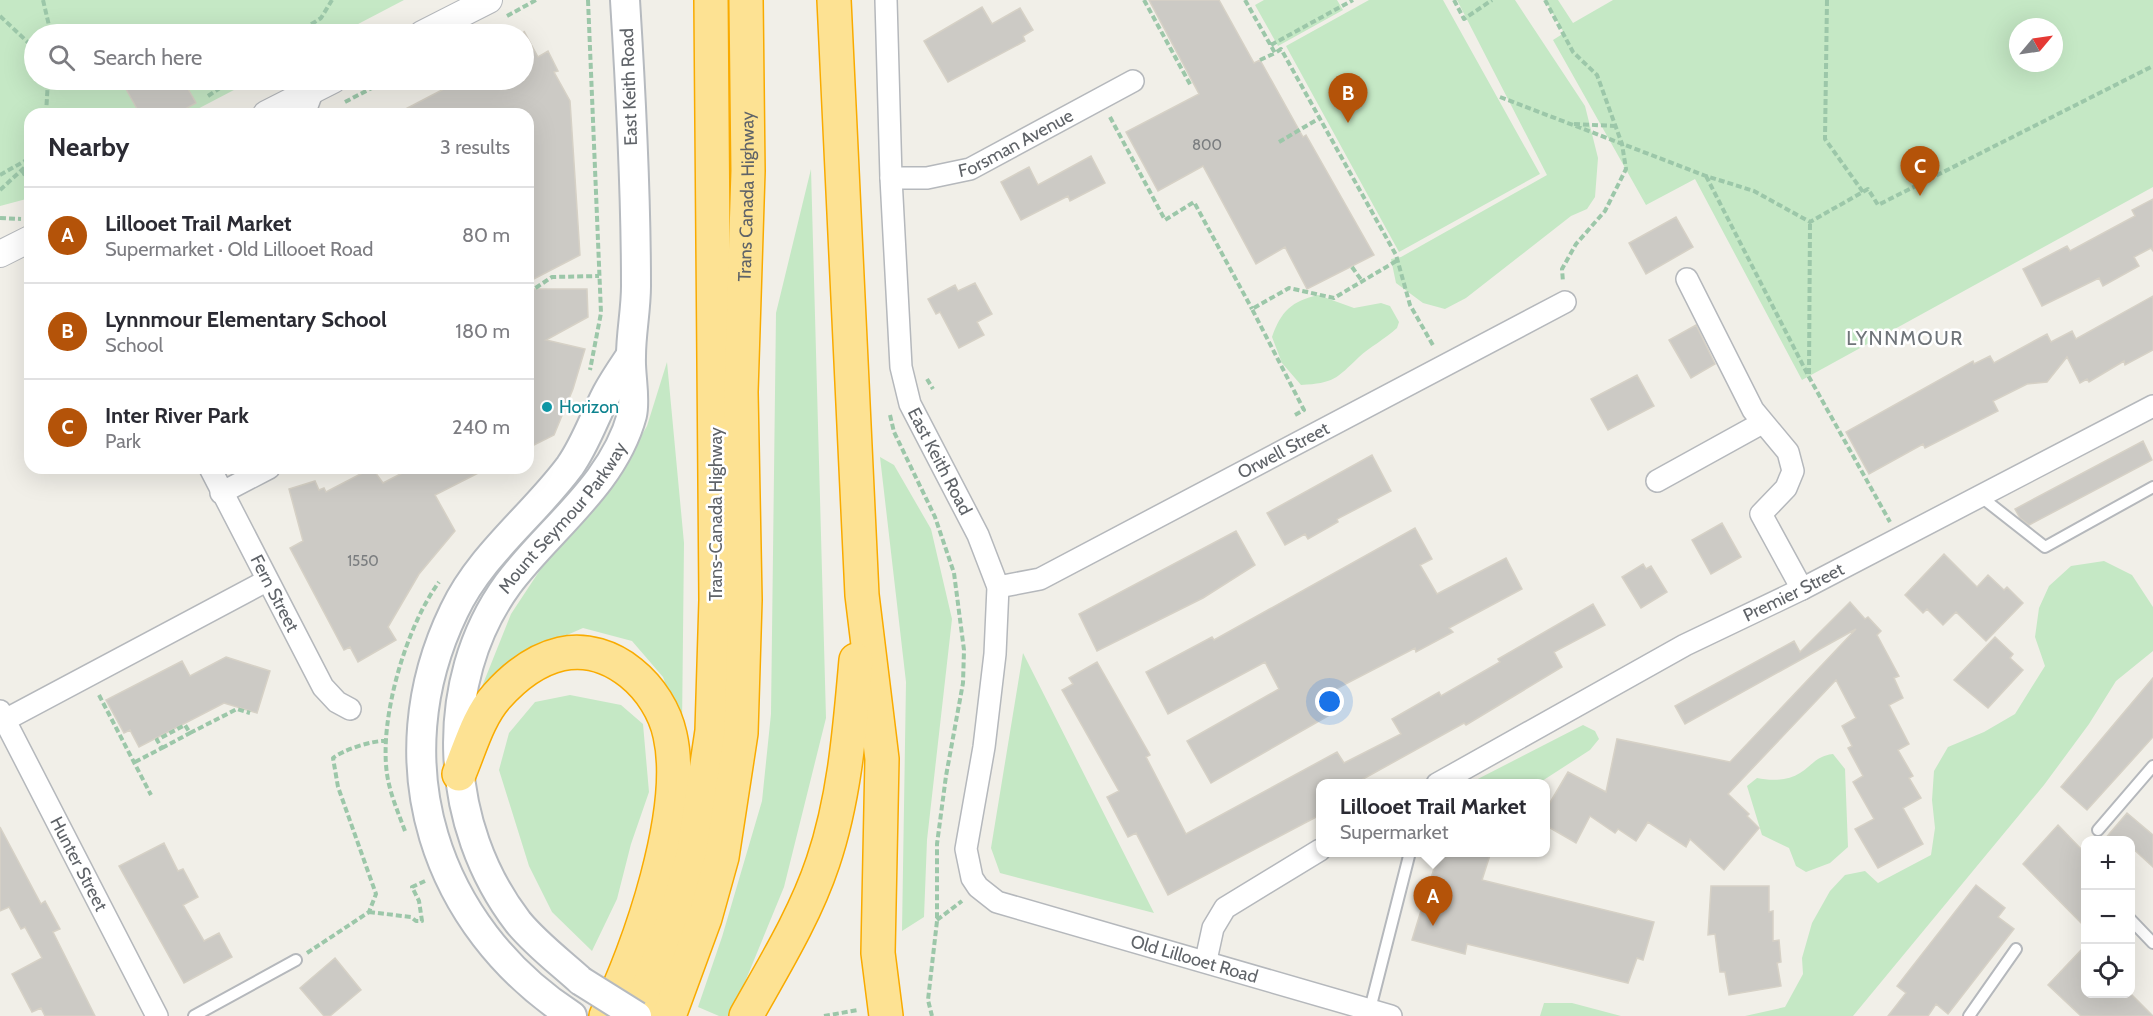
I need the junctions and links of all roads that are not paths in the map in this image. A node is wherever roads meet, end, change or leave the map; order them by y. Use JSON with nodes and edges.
{"nodes":[{"id":1,"x":489,"y":0,"type":"edge"},
{"id":2,"x":625,"y":0,"type":"edge"},
{"id":3,"x":688,"y":0,"type":"edge"},
{"id":4,"x":711,"y":0,"type":"edge"},
{"id":5,"x":746,"y":0,"type":"edge"},
{"id":6,"x":834,"y":0,"type":"edge"},
{"id":7,"x":886,"y":0,"type":"edge"},
{"id":8,"x":442,"y":24,"type":"edge"},
{"id":9,"x":1133,"y":81,"type":"dead end"},
{"id":10,"x":313,"y":90,"type":"edge"},
{"id":11,"x":320,"y":90,"type":"edge"},
{"id":12,"x":278,"y":108,"type":"edge"},
{"id":13,"x":308,"y":108,"type":"edge"},
{"id":14,"x":891,"y":178,"type":"junction"},
{"id":15,"x":24,"y":242,"type":"edge"},
{"id":16,"x":0,"y":254,"type":"edge"},
{"id":17,"x":1687,"y":279,"type":"dead end"},
{"id":18,"x":1565,"y":302,"type":"road end"},
{"id":19,"x":714,"y":335,"type":"junction"},
{"id":20,"x":631,"y":355,"type":"junction"},
{"id":21,"x":741,"y":393,"type":"joint"},
{"id":22,"x":2153,"y":406,"type":"edge"},
{"id":23,"x":1762,"y":423,"type":"junction"},
{"id":24,"x":213,"y":474,"type":"edge"},
{"id":25,"x":257,"y":474,"type":"edge"},
{"id":26,"x":1657,"y":481,"type":"dead end"},
{"id":27,"x":2153,"y":487,"type":"edge"},
{"id":28,"x":221,"y":493,"type":"junction"},
{"id":29,"x":1980,"y":496,"type":"junction"},
{"id":30,"x":266,"y":581,"type":"junction"},
{"id":31,"x":998,"y":588,"type":"junction"},
{"id":32,"x":1802,"y":589,"type":"junction"},
{"id":33,"x":862,"y":595,"type":"junction"},
{"id":34,"x":350,"y":709,"type":"dead end"},
{"id":35,"x":2,"y":716,"type":"edge"},
{"id":36,"x":2153,"y":766,"type":"edge"},
{"id":37,"x":459,"y":774,"type":"junction"},
{"id":38,"x":1444,"y":779,"type":"edge"},
{"id":39,"x":2098,"y":830,"type":"dead end"},
{"id":40,"x":1316,"y":852,"type":"edge"},
{"id":41,"x":1409,"y":857,"type":"edge"},
{"id":42,"x":998,"y":903,"type":"joint"},
{"id":43,"x":2135,"y":924,"type":"edge"},
{"id":44,"x":2153,"y":943,"type":"edge"},
{"id":45,"x":2016,"y":949,"type":"dead end"},
{"id":46,"x":296,"y":960,"type":"road end"},
{"id":47,"x":1206,"y":960,"type":"junction"},
{"id":48,"x":1370,"y":1009,"type":"junction"},
{"id":49,"x":568,"y":1013,"type":"edge"},
{"id":50,"x":872,"y":1013,"type":"edge"},
{"id":51,"x":158,"y":1016,"type":"edge"},
{"id":52,"x":195,"y":1016,"type":"edge"},
{"id":53,"x":606,"y":1016,"type":"edge"},
{"id":54,"x":637,"y":1016,"type":"edge"},
{"id":55,"x":669,"y":1016,"type":"edge"},
{"id":56,"x":746,"y":1016,"type":"edge"},
{"id":57,"x":1391,"y":1016,"type":"edge"},
{"id":58,"x":1969,"y":1016,"type":"edge"}],
"edges":[{"from":1,"to":8,"type":"street"},
{"from":2,"to":20,"type":"main road","name":"East Keith Road"},
{"from":3,"to":19,"type":"highway"},
{"from":4,"to":19,"type":"highway","name":"Trans-Canada Highway"},
{"from":5,"to":21,"type":"highway","name":"Trans Canada Highway"},
{"from":6,"to":33,"type":"highway"},
{"from":7,"to":14,"type":"street","name":"East Keith Road"},
{"from":9,"to":14,"type":"street","name":"Forsman Avenue"},
{"from":10,"to":12,"type":"street"},
{"from":11,"to":13,"type":"street"},
{"from":14,"to":31,"type":"street","name":"East Keith Road"},
{"from":15,"to":16,"type":"street"},
{"from":17,"to":23,"type":"street"},
{"from":18,"to":31,"type":"street","name":"Orwell Street"},
{"from":19,"to":54,"type":"highway","name":"Trans-Canada Highway"},
{"from":20,"to":37,"type":"main road","name":"Mount Seymour Parkway"},
{"from":20,"to":49,"type":"main road","name":"Mount Seymour Parkway"},
{"from":21,"to":55,"type":"highway","name":"Trans-Canada Highway"},
{"from":22,"to":29,"type":"street","name":"Premier Street"},
{"from":23,"to":26,"type":"street"},
{"from":23,"to":32,"type":"street"},
{"from":24,"to":28,"type":"street","name":"Fern Street"},
{"from":25,"to":28,"type":"street"},
{"from":27,"to":29,"type":"lane"},
{"from":28,"to":30,"type":"street","name":"Fern Street"},
{"from":29,"to":32,"type":"street","name":"Premier Street"},
{"from":30,"to":34,"type":"street","name":"Fern Street"},
{"from":30,"to":35,"type":"street"},
{"from":31,"to":42,"type":"street","name":"East Keith Road"},
{"from":32,"to":38,"type":"street","name":"Premier Street"},
{"from":33,"to":50,"type":"highway"},
{"from":33,"to":56,"type":"highway"},
{"from":35,"to":51,"type":"street","name":"Hunter Street"},
{"from":36,"to":39,"type":"lane"},
{"from":37,"to":53,"type":"highway"},
{"from":37,"to":54,"type":"main road","name":"Mount Seymour Parkway","bridge":true},
{"from":40,"to":47,"type":"street"},
{"from":41,"to":48,"type":"lane"},
{"from":42,"to":47,"type":"street","name":"Old Lillooet Road"},
{"from":43,"to":44,"type":"lane"},
{"from":45,"to":58,"type":"lane"},
{"from":46,"to":52,"type":"lane"},
{"from":47,"to":48,"type":"street","name":"Old Lillooet Road"},
{"from":48,"to":57,"type":"street","name":"Old Lillooet Road"}]}
